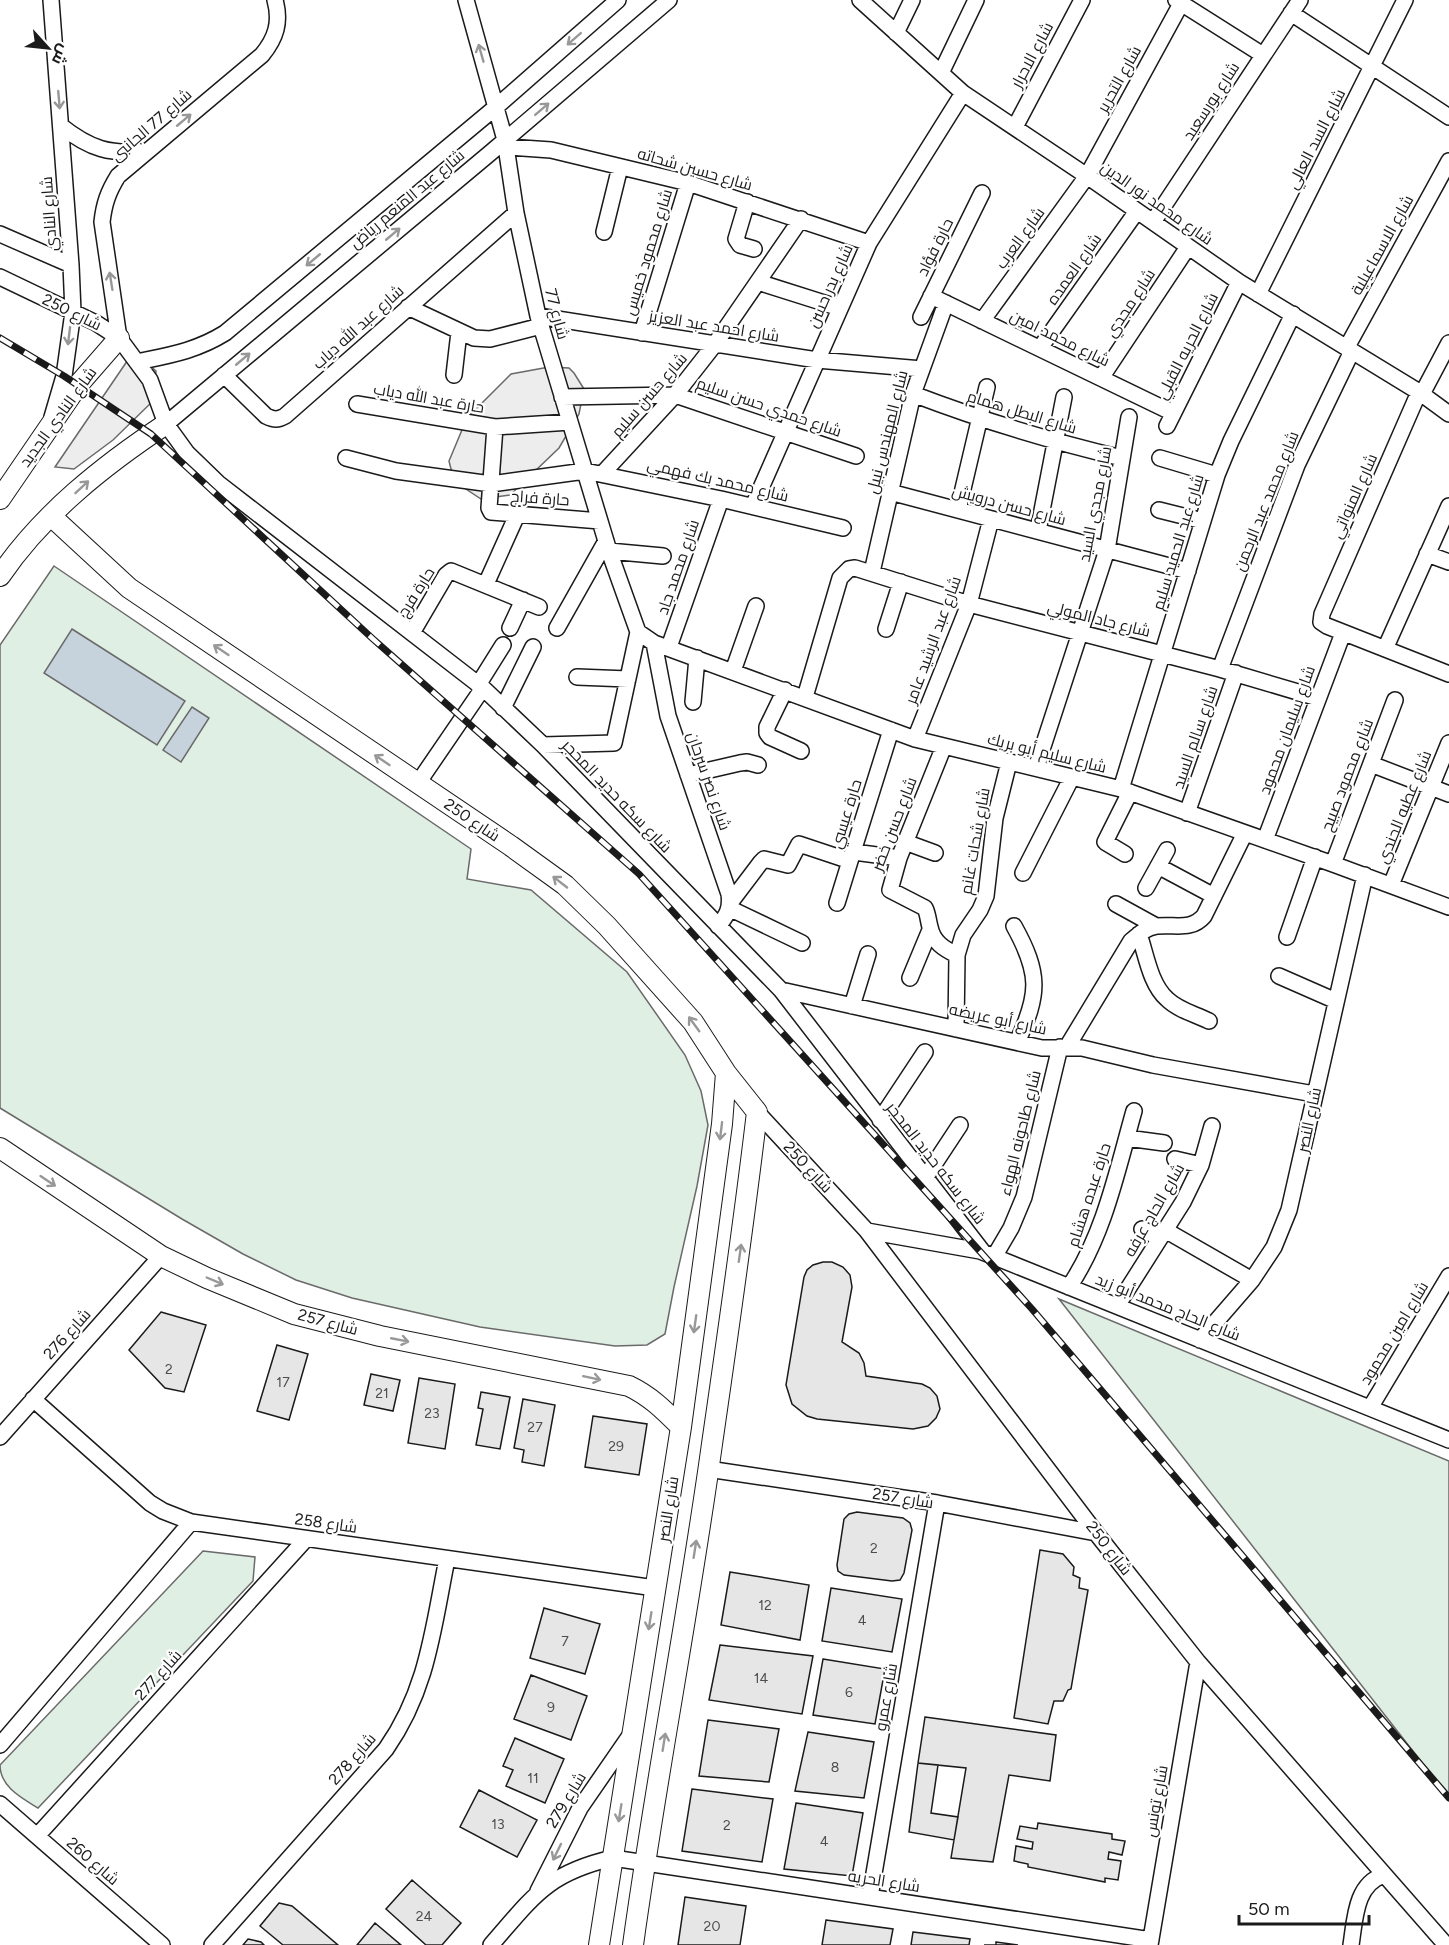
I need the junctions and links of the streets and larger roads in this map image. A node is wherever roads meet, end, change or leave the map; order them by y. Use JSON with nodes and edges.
{"nodes":[{"id":1,"x":51,"y":0,"type":"edge"},
{"id":2,"x":275,"y":0,"type":"edge"},
{"id":3,"x":466,"y":0,"type":"edge"},
{"id":4,"x":618,"y":0,"type":"edge"},
{"id":5,"x":669,"y":0,"type":"edge"},
{"id":6,"x":860,"y":0,"type":"edge"},
{"id":7,"x":912,"y":0,"type":"edge"},
{"id":8,"x":976,"y":0,"type":"edge"},
{"id":9,"x":1082,"y":0,"type":"edge"},
{"id":10,"x":1300,"y":0,"type":"edge"},
{"id":11,"x":1405,"y":0,"type":"edge"},
{"id":12,"x":1180,"y":1,"type":"edge"},
{"id":13,"x":1291,"y":13,"type":"junction"},
{"id":14,"x":896,"y":33,"type":"junction"},
{"id":15,"x":1263,"y":55,"type":"junction"},
{"id":16,"x":1372,"y":67,"type":"junction"},
{"id":17,"x":941,"y":73,"type":"junction"},
{"id":18,"x":963,"y":93,"type":"junction"},
{"id":19,"x":496,"y":107,"type":"junction"},
{"id":20,"x":1449,"y":117,"type":"edge"},
{"id":21,"x":61,"y":126,"type":"junction"},
{"id":22,"x":1015,"y":128,"type":"junction"},
{"id":23,"x":506,"y":144,"type":"junction"},
{"id":24,"x":147,"y":151,"type":"junction"},
{"id":25,"x":1449,"y":161,"type":"edge"},
{"id":26,"x":620,"y":167,"type":"junction"},
{"id":27,"x":1087,"y":176,"type":"junction"},
{"id":28,"x":688,"y":183,"type":"junction"},
{"id":29,"x":982,"y":193,"type":"dead end"},
{"id":30,"x":747,"y":202,"type":"junction"},
{"id":31,"x":1137,"y":211,"type":"junction"},
{"id":32,"x":516,"y":213,"type":"junction"},
{"id":33,"x":801,"y":219,"type":"junction"},
{"id":34,"x":1153,"y":222,"type":"junction"},
{"id":35,"x":604,"y":232,"type":"dead end"},
{"id":36,"x":0,"y":234,"type":"edge"},
{"id":37,"x":869,"y":243,"type":"junction"},
{"id":38,"x":1188,"y":247,"type":"junction"},
{"id":39,"x":754,"y":249,"type":"dead end"},
{"id":40,"x":71,"y":265,"type":"junction"},
{"id":41,"x":0,"y":277,"type":"edge"},
{"id":42,"x":758,"y":282,"type":"junction"},
{"id":43,"x":1239,"y":282,"type":"junction"},
{"id":44,"x":1258,"y":294,"type":"junction"},
{"id":45,"x":931,"y":296,"type":"junction"},
{"id":46,"x":946,"y":303,"type":"junction"},
{"id":47,"x":408,"y":307,"type":"junction"},
{"id":48,"x":840,"y":309,"type":"junction"},
{"id":49,"x":73,"y":312,"type":"junction"},
{"id":50,"x":1293,"y":314,"type":"junction"},
{"id":51,"x":921,"y":317,"type":"dead end"},
{"id":52,"x":539,"y":321,"type":"junction"},
{"id":53,"x":982,"y":321,"type":"junction"},
{"id":54,"x":459,"y":332,"type":"junction"},
{"id":55,"x":642,"y":333,"type":"junction"},
{"id":56,"x":119,"y":339,"type":"junction"},
{"id":57,"x":1449,"y":343,"type":"edge"},
{"id":58,"x":715,"y":344,"type":"junction"},
{"id":59,"x":1040,"y":348,"type":"junction"},
{"id":60,"x":1349,"y":349,"type":"junction"},
{"id":61,"x":817,"y":360,"type":"junction"},
{"id":62,"x":137,"y":362,"type":"junction"},
{"id":63,"x":922,"y":369,"type":"junction"},
{"id":64,"x":224,"y":375,"type":"junction"},
{"id":65,"x":454,"y":375,"type":"dead end"},
{"id":66,"x":1101,"y":378,"type":"junction"},
{"id":67,"x":987,"y":387,"type":"dead end"},
{"id":68,"x":1420,"y":393,"type":"junction"},
{"id":69,"x":913,"y":394,"type":"junction"},
{"id":70,"x":675,"y":395,"type":"junction"},
{"id":71,"x":1064,"y":397,"type":"dead end"},
{"id":72,"x":562,"y":398,"type":"junction"},
{"id":73,"x":357,"y":404,"type":"dead end"},
{"id":74,"x":1449,"y":414,"type":"edge"},
{"id":75,"x":1129,"y":417,"type":"dead end"},
{"id":76,"x":979,"y":420,"type":"junction"},
{"id":77,"x":1170,"y":420,"type":"joint"},
{"id":78,"x":570,"y":422,"type":"junction"},
{"id":79,"x":50,"y":424,"type":"junction"},
{"id":80,"x":166,"y":424,"type":"junction"},
{"id":81,"x":495,"y":428,"type":"junction"},
{"id":82,"x":786,"y":432,"type":"junction"},
{"id":83,"x":1055,"y":442,"type":"junction"},
{"id":84,"x":856,"y":456,"type":"dead end"},
{"id":85,"x":346,"y":458,"type":"dead end"},
{"id":86,"x":1122,"y":458,"type":"junction"},
{"id":87,"x":1160,"y":458,"type":"dead end"},
{"id":88,"x":585,"y":471,"type":"junction"},
{"id":89,"x":603,"y":473,"type":"junction"},
{"id":90,"x":1217,"y":475,"type":"junction"},
{"id":91,"x":491,"y":484,"type":"junction"},
{"id":92,"x":890,"y":492,"type":"junction"},
{"id":93,"x":0,"y":499,"type":"edge"},
{"id":94,"x":721,"y":499,"type":"junction"},
{"id":95,"x":753,"y":506,"type":"junction"},
{"id":96,"x":1449,"y":506,"type":"edge"},
{"id":97,"x":958,"y":510,"type":"junction"},
{"id":98,"x":1159,"y":510,"type":"dead end"},
{"id":99,"x":517,"y":515,"type":"junction"},
{"id":100,"x":51,"y":516,"type":"junction"},
{"id":101,"x":991,"y":519,"type":"junction"},
{"id":102,"x":600,"y":521,"type":"junction"},
{"id":103,"x":1203,"y":521,"type":"junction"},
{"id":104,"x":843,"y":528,"type":"dead end"},
{"id":105,"x":1038,"y":531,"type":"junction"},
{"id":106,"x":608,"y":546,"type":"junction"},
{"id":107,"x":1107,"y":550,"type":"junction"},
{"id":108,"x":1427,"y":554,"type":"junction"},
{"id":109,"x":663,"y":556,"type":"dead end"},
{"id":110,"x":1449,"y":562,"type":"edge"},
{"id":111,"x":1188,"y":571,"type":"junction"},
{"id":112,"x":872,"y":572,"type":"junction"},
{"id":113,"x":0,"y":576,"type":"edge"},
{"id":114,"x":901,"y":582,"type":"junction"},
{"id":115,"x":486,"y":584,"type":"junction"},
{"id":116,"x":523,"y":600,"type":"junction"},
{"id":117,"x":969,"y":604,"type":"junction"},
{"id":118,"x":756,"y":606,"type":"dead end"},
{"id":119,"x":539,"y":607,"type":"dead end"},
{"id":120,"x":510,"y":628,"type":"dead end"},
{"id":121,"x":558,"y":628,"type":"dead end"},
{"id":122,"x":886,"y":629,"type":"dead end"},
{"id":123,"x":638,"y":632,"type":"junction"},
{"id":124,"x":412,"y":633,"type":"junction"},
{"id":125,"x":1080,"y":633,"type":"junction"},
{"id":126,"x":1343,"y":633,"type":"junction"},
{"id":127,"x":654,"y":642,"type":"junction"},
{"id":128,"x":503,"y":645,"type":"dead end"},
{"id":129,"x":533,"y":647,"type":"dead end"},
{"id":130,"x":669,"y":647,"type":"junction"},
{"id":131,"x":1385,"y":649,"type":"junction"},
{"id":132,"x":1162,"y":654,"type":"junction"},
{"id":133,"x":697,"y":658,"type":"junction"},
{"id":134,"x":1220,"y":669,"type":"junction"},
{"id":135,"x":733,"y":671,"type":"junction"},
{"id":136,"x":1236,"y":673,"type":"junction"},
{"id":137,"x":1449,"y":675,"type":"edge"},
{"id":138,"x":577,"y":677,"type":"dead end"},
{"id":139,"x":628,"y":679,"type":"junction"},
{"id":140,"x":481,"y":687,"type":"junction"},
{"id":141,"x":785,"y":690,"type":"junction"},
{"id":142,"x":804,"y":697,"type":"junction"},
{"id":143,"x":1318,"y":698,"type":"junction"},
{"id":144,"x":1395,"y":700,"type":"dead end"},
{"id":145,"x":693,"y":702,"type":"dead end"},
{"id":146,"x":503,"y":708,"type":"junction"},
{"id":147,"x":891,"y":730,"type":"junction"},
{"id":148,"x":915,"y":738,"type":"junction"},
{"id":149,"x":1449,"y":743,"type":"edge"},
{"id":150,"x":543,"y":745,"type":"junction"},
{"id":151,"x":944,"y":746,"type":"junction"},
{"id":152,"x":801,"y":751,"type":"dead end"},
{"id":153,"x":1009,"y":762,"type":"junction"},
{"id":154,"x":1371,"y":764,"type":"junction"},
{"id":155,"x":758,"y":765,"type":"dead end"},
{"id":156,"x":1036,"y":768,"type":"junction"},
{"id":157,"x":688,"y":775,"type":"junction"},
{"id":158,"x":1072,"y":777,"type":"junction"},
{"id":159,"x":417,"y":783,"type":"junction"},
{"id":160,"x":1431,"y":787,"type":"junction"},
{"id":161,"x":1125,"y":791,"type":"junction"},
{"id":162,"x":1449,"y":794,"type":"edge"},
{"id":163,"x":1187,"y":813,"type":"junction"},
{"id":164,"x":1245,"y":833,"type":"junction"},
{"id":165,"x":1265,"y":840,"type":"junction"},
{"id":166,"x":905,"y":842,"type":"junction"},
{"id":167,"x":1167,"y":850,"type":"dead end"},
{"id":168,"x":935,"y":853,"type":"dead end"},
{"id":169,"x":1125,"y":854,"type":"dead end"},
{"id":170,"x":852,"y":856,"type":"junction"},
{"id":171,"x":1315,"y":857,"type":"junction"},
{"id":172,"x":898,"y":858,"type":"junction"},
{"id":173,"x":1333,"y":864,"type":"junction"},
{"id":174,"x":1158,"y":866,"type":"junction"},
{"id":175,"x":1023,"y":873,"type":"dead end"},
{"id":176,"x":1365,"y":875,"type":"junction"},
{"id":177,"x":1392,"y":885,"type":"junction"},
{"id":178,"x":1146,"y":888,"type":"dead end"},
{"id":179,"x":1214,"y":896,"type":"junction"},
{"id":180,"x":837,"y":903,"type":"dead end"},
{"id":181,"x":1116,"y":904,"type":"dead end"},
{"id":182,"x":730,"y":905,"type":"junction"},
{"id":183,"x":1449,"y":908,"type":"edge"},
{"id":184,"x":718,"y":926,"type":"junction"},
{"id":185,"x":1014,"y":926,"type":"dead end"},
{"id":186,"x":1156,"y":926,"type":"junction"},
{"id":187,"x":930,"y":930,"type":"junction"},
{"id":188,"x":1139,"y":934,"type":"junction"},
{"id":189,"x":1287,"y":937,"type":"dead end"},
{"id":190,"x":802,"y":943,"type":"dead end"},
{"id":191,"x":868,"y":954,"type":"dead end"},
{"id":192,"x":957,"y":955,"type":"junction"},
{"id":193,"x":1279,"y":976,"type":"dead end"},
{"id":194,"x":910,"y":978,"type":"dead end"},
{"id":195,"x":781,"y":990,"type":"junction"},
{"id":196,"x":1336,"y":1001,"type":"junction"},
{"id":197,"x":852,"y":1006,"type":"junction"},
{"id":198,"x":1209,"y":1020,"type":"dead end"},
{"id":199,"x":956,"y":1029,"type":"junction"},
{"id":200,"x":1017,"y":1042,"type":"junction"},
{"id":201,"x":1064,"y":1047,"type":"junction"},
{"id":202,"x":925,"y":1052,"type":"dead end"},
{"id":203,"x":726,"y":1072,"type":"junction"},
{"id":204,"x":1314,"y":1094,"type":"junction"},
{"id":205,"x":1134,"y":1111,"type":"dead end"},
{"id":206,"x":757,"y":1112,"type":"junction"},
{"id":207,"x":880,"y":1120,"type":"junction"},
{"id":208,"x":960,"y":1125,"type":"dead end"},
{"id":209,"x":1212,"y":1126,"type":"dead end"},
{"id":210,"x":1127,"y":1138,"type":"junction"},
{"id":211,"x":1164,"y":1143,"type":"dead end"},
{"id":212,"x":0,"y":1148,"type":"edge"},
{"id":213,"x":1175,"y":1158,"type":"dead end"},
{"id":214,"x":1201,"y":1165,"type":"junction"},
{"id":215,"x":924,"y":1179,"type":"junction"},
{"id":216,"x":1142,"y":1229,"type":"dead end"},
{"id":217,"x":867,"y":1231,"type":"junction"},
{"id":218,"x":1162,"y":1234,"type":"junction"},
{"id":219,"x":988,"y":1255,"type":"junction"},
{"id":220,"x":161,"y":1256,"type":"junction"},
{"id":221,"x":1449,"y":1276,"type":"edge"},
{"id":222,"x":1252,"y":1280,"type":"junction"},
{"id":223,"x":1069,"y":1287,"type":"junction"},
{"id":224,"x":1117,"y":1306,"type":"junction"},
{"id":225,"x":1200,"y":1340,"type":"junction"},
{"id":226,"x":33,"y":1399,"type":"junction"},
{"id":227,"x":1370,"y":1408,"type":"junction"},
{"id":228,"x":681,"y":1427,"type":"junction"},
{"id":229,"x":0,"y":1437,"type":"edge"},
{"id":230,"x":1449,"y":1440,"type":"edge"},
{"id":231,"x":708,"y":1469,"type":"junction"},
{"id":232,"x":937,"y":1503,"type":"junction"},
{"id":233,"x":191,"y":1522,"type":"junction"},
{"id":234,"x":1096,"y":1533,"type":"junction"},
{"id":235,"x":306,"y":1539,"type":"junction"},
{"id":236,"x":447,"y":1558,"type":"junction"},
{"id":237,"x":655,"y":1588,"type":"junction"},
{"id":238,"x":1198,"y":1662,"type":"junction"},
{"id":239,"x":633,"y":1732,"type":"junction"},
{"id":240,"x":0,"y":1745,"type":"edge"},
{"id":241,"x":0,"y":1804,"type":"edge"},
{"id":242,"x":37,"y":1836,"type":"junction"},
{"id":243,"x":613,"y":1858,"type":"junction"},
{"id":244,"x":644,"y":1864,"type":"junction"},
{"id":245,"x":1384,"y":1875,"type":"junction"},
{"id":246,"x":538,"y":1891,"type":"junction"},
{"id":247,"x":870,"y":1897,"type":"junction"},
{"id":248,"x":1151,"y":1942,"type":"edge"},
{"id":249,"x":162,"y":1945,"type":"edge"},
{"id":250,"x":212,"y":1945,"type":"edge"},
{"id":251,"x":490,"y":1945,"type":"edge"},
{"id":252,"x":599,"y":1945,"type":"edge"},
{"id":253,"x":633,"y":1945,"type":"edge"},
{"id":254,"x":1351,"y":1945,"type":"edge"},
{"id":255,"x":1446,"y":1945,"type":"edge"}],
"edges":[{"from":1,"to":21,"type":"street","name":"شارع النادي","one_way":true},
{"from":24,"to":2,"type":"street","name":"شارع 77 الجانبى","one_way":true},
{"from":19,"to":3,"type":"street","name":"شارع 77","one_way":true},
{"from":4,"to":19,"type":"street","name":"شارع عبد المنعم رياض","one_way":true},
{"from":23,"to":5,"type":"street","name":"شارع عبد المنعم رياض","one_way":true},
{"from":6,"to":14,"type":"street","name":"شارع محمد نور الدين"},
{"from":7,"to":14,"type":"street"},
{"from":8,"to":17,"type":"street"},
{"from":9,"to":22,"type":"street","name":"شارع الاحرار"},
{"from":10,"to":13,"type":"street","name":"شارع بورسعيد"},
{"from":11,"to":16,"type":"street","name":"شارع السد العالي"},
{"from":12,"to":15,"type":"street"},
{"from":12,"to":27,"type":"street","name":"شارع التحرير"},
{"from":13,"to":15,"type":"street","name":"شارع بورسعيد"},
{"from":13,"to":16,"type":"street"},
{"from":14,"to":17,"type":"street","name":"شارع محمد نور الدين"},
{"from":15,"to":34,"type":"street","name":"شارع بورسعيد"},
{"from":16,"to":20,"type":"street"},
{"from":16,"to":44,"type":"street","name":"شارع السد العالي"},
{"from":17,"to":18,"type":"street","name":"شارع محمد نور الدين"},
{"from":18,"to":22,"type":"street","name":"شارع محمد نور الدين"},
{"from":18,"to":37,"type":"street","name":"شارع بدر حسن"},
{"from":19,"to":23,"type":"street","name":"شارع 77"},
{"from":19,"to":62,"type":"street","name":"شارع عبد المنعم رياض","one_way":true},
{"from":21,"to":24,"type":"street"},
{"from":21,"to":40,"type":"street","name":"شارع النادي"},
{"from":22,"to":27,"type":"street","name":"شارع محمد نور الدين"},
{"from":23,"to":26,"type":"street","name":"شارع حسين شحاته"},
{"from":23,"to":32,"type":"street","name":"شارع 77"},
{"from":64,"to":23,"type":"street","name":"شارع عبد المنعم رياض","one_way":true},
{"from":56,"to":24,"type":"street","name":"شارع 77 الجانبى","one_way":true},
{"from":25,"to":60,"type":"street","name":"شارع الاسماعيلية"},
{"from":26,"to":28,"type":"street","name":"شارع حسين شحاته"},
{"from":26,"to":35,"type":"street"},
{"from":27,"to":31,"type":"street","name":"شارع محمد نور الدين"},
{"from":27,"to":53,"type":"street","name":"شارع العرب"},
{"from":28,"to":30,"type":"street","name":"شارع حسين شحاته"},
{"from":28,"to":55,"type":"street","name":"شارع محمود خميس"},
{"from":29,"to":45,"type":"street","name":"حارة فؤاد"},
{"from":30,"to":33,"type":"street","name":"شارع حسين شحاته"},
{"from":30,"to":39,"type":"street"},
{"from":31,"to":34,"type":"street","name":"شارع محمد نور الدين"},
{"from":31,"to":59,"type":"street","name":"شارع العمده"},
{"from":32,"to":47,"type":"street","name":"شارع عبد الله دياب"},
{"from":32,"to":52,"type":"street","name":"شارع 77"},
{"from":33,"to":37,"type":"street","name":"شارع حسين شحاته"},
{"from":33,"to":42,"type":"street","name":"شارع حسن سليم"},
{"from":34,"to":38,"type":"street","name":"شارع محمد نور الدين"},
{"from":36,"to":40,"type":"street"},
{"from":37,"to":48,"type":"street","name":"شارع بدر حسن"},
{"from":38,"to":43,"type":"street","name":"شارع محمد نور الدين"},
{"from":38,"to":66,"type":"street","name":"شارع مجدي"},
{"from":40,"to":49,"type":"street","name":"شارع النادي"},
{"from":41,"to":49,"type":"street","name":"شارع 250"},
{"from":42,"to":48,"type":"street"},
{"from":42,"to":58,"type":"street","name":"شارع حسن سليم"},
{"from":43,"to":44,"type":"street","name":"شارع محمد نور الدين"},
{"from":43,"to":77,"type":"street","name":"شارع الحريه القبلي"},
{"from":44,"to":50,"type":"street","name":"شارع محمد نور الدين"},
{"from":45,"to":46,"type":"street","name":"شارع محمد امين"},
{"from":45,"to":51,"type":"street","name":"حارة فؤاد"},
{"from":46,"to":53,"type":"street","name":"شارع محمد امين"},
{"from":46,"to":63,"type":"street","name":"شارع المهندس نبيل"},
{"from":47,"to":54,"type":"street"},
{"from":47,"to":64,"type":"street","name":"شارع عبد الله دياب"},
{"from":48,"to":61,"type":"street","name":"شارع بدر حسن"},
{"from":49,"to":56,"type":"street","name":"شارع 250"},
{"from":49,"to":79,"type":"street","name":"شارع النادي","one_way":true},
{"from":50,"to":60,"type":"street","name":"شارع محمد نور الدين"},
{"from":50,"to":90,"type":"street","name":"شارع عبد الحميد سليم"},
{"from":52,"to":54,"type":"street"},
{"from":52,"to":55,"type":"street","name":"شارع احمد عبد العزيز"},
{"from":52,"to":72,"type":"street","name":"شارع 77"},
{"from":53,"to":59,"type":"street","name":"شارع محمد امين"},
{"from":54,"to":65,"type":"street"},
{"from":55,"to":58,"type":"street","name":"شارع احمد عبد العزيز"},
{"from":56,"to":62,"type":"street","name":"شارع 250"},
{"from":56,"to":79,"type":"street","name":"شارع النادي الجديد"},
{"from":57,"to":68,"type":"street","name":"شارع المنواتي"},
{"from":58,"to":61,"type":"street","name":"شارع احمد عبد العزيز"},
{"from":58,"to":70,"type":"street","name":"شارع حسن سليم"},
{"from":59,"to":66,"type":"street","name":"شارع محمد امين"},
{"from":60,"to":68,"type":"street","name":"شارع محمد نور الدين"},
{"from":60,"to":134,"type":"street","name":"شارع محمد عبد الرحمن"},
{"from":61,"to":63,"type":"street","name":"شارع احمد عبد العزيز"},
{"from":61,"to":82,"type":"street","name":"شارع بدر حسن"},
{"from":62,"to":80,"type":"street","name":"شارع 250"},
{"from":63,"to":69,"type":"street","name":"شارع المهندس نبيل"},
{"from":64,"to":80,"type":"street","name":"شارع عبد المنعم رياض"},
{"from":66,"to":77,"type":"street","name":"شارع محمد امين"},
{"from":67,"to":76,"type":"street"},
{"from":68,"to":74,"type":"street","name":"شارع محمد نور الدين"},
{"from":68,"to":126,"type":"street","name":"شارع المنواتي"},
{"from":69,"to":76,"type":"street","name":"شارع البطل همام"},
{"from":69,"to":92,"type":"street","name":"شارع المهندس نبيل"},
{"from":70,"to":72,"type":"street","name":"شارع حمدي حسن سليم"},
{"from":70,"to":82,"type":"street","name":"شارع حمدي حسن سليم"},
{"from":70,"to":89,"type":"street","name":"شارع حسن سليم"},
{"from":71,"to":83,"type":"street"},
{"from":72,"to":78,"type":"street","name":"شارع 77"},
{"from":73,"to":81,"type":"street","name":"حارة عبد الله دياب"},
{"from":75,"to":86,"type":"street","name":"شارع مجدي السيد"},
{"from":76,"to":83,"type":"street","name":"شارع البطل همام"},
{"from":76,"to":97,"type":"street"},
{"from":78,"to":81,"type":"street","name":"حارة عبد الله دياب"},
{"from":78,"to":88,"type":"street","name":"شارع 77"},
{"from":79,"to":93,"type":"street","name":"شارع النادي الجديد"},
{"from":100,"to":80,"type":"street","one_way":true},
{"from":80,"to":124,"type":"street","name":"شارع سكه حديد المحجر"},
{"from":81,"to":91,"type":"street","name":"حارة فراج"},
{"from":82,"to":84,"type":"street","name":"شارع حمدي حسن سليم"},
{"from":82,"to":95,"type":"street","name":"شارع بدر حسن"},
{"from":83,"to":86,"type":"street","name":"شارع البطل همام"},
{"from":83,"to":105,"type":"street"},
{"from":85,"to":91,"type":"street","name":"شارع محمد بك فهمي"},
{"from":86,"to":107,"type":"street","name":"شارع مجدي السيد"},
{"from":87,"to":90,"type":"street"},
{"from":88,"to":89,"type":"street","name":"شارع محمد بك فهمي"},
{"from":88,"to":91,"type":"street","name":"شارع محمد بك فهمي"},
{"from":88,"to":102,"type":"street","name":"شارع 77"},
{"from":89,"to":94,"type":"street","name":"شارع محمد بك فهمي"},
{"from":90,"to":103,"type":"street","name":"شارع عبد الحميد سليم"},
{"from":91,"to":99,"type":"street","name":"حارة فراج"},
{"from":92,"to":97,"type":"street","name":"شارع حسن درويش"},
{"from":92,"to":112,"type":"street","name":"شارع المهندس نبيل"},
{"from":94,"to":95,"type":"street","name":"شارع محمد بك فهمي"},
{"from":94,"to":130,"type":"street","name":"شارع محمد جاد"},
{"from":95,"to":104,"type":"street","name":"شارع محمد بك فهمي"},
{"from":96,"to":108,"type":"street"},
{"from":97,"to":101,"type":"street","name":"شارع حسن درويش"},
{"from":98,"to":103,"type":"street"},
{"from":99,"to":102,"type":"street","name":"حارة فراج"},
{"from":99,"to":115,"type":"street"},
{"from":100,"to":113,"type":"street"},
{"from":159,"to":100,"type":"street","name":"شارع 250","one_way":true},
{"from":101,"to":105,"type":"street","name":"شارع حسن درويش"},
{"from":101,"to":117,"type":"street","name":"شارع عبد الرشيد عامر"},
{"from":102,"to":106,"type":"street","name":"شارع 77"},
{"from":103,"to":111,"type":"street","name":"شارع عبد الحميد سليم"},
{"from":105,"to":107,"type":"street","name":"شارع حسن درويش"},
{"from":106,"to":109,"type":"street"},
{"from":106,"to":121,"type":"street"},
{"from":106,"to":123,"type":"street","name":"شارع 77"},
{"from":107,"to":111,"type":"street","name":"شارع حسن درويش"},
{"from":107,"to":125,"type":"street","name":"شارع مجدي السيد"},
{"from":108,"to":110,"type":"street"},
{"from":108,"to":131,"type":"street"},
{"from":111,"to":132,"type":"street","name":"شارع عبد الحميد سليم"},
{"from":112,"to":114,"type":"street","name":"شارع جاد المولي"},
{"from":112,"to":142,"type":"street"},
{"from":114,"to":117,"type":"street","name":"شارع جاد المولي"},
{"from":114,"to":122,"type":"street"},
{"from":115,"to":116,"type":"street","name":"حارة فرج"},
{"from":115,"to":124,"type":"street","name":"حارة فرج"},
{"from":116,"to":119,"type":"street","name":"حارة فرج"},
{"from":116,"to":120,"type":"street"},
{"from":117,"to":125,"type":"street","name":"شارع جاد المولي"},
{"from":117,"to":148,"type":"street","name":"شارع عبد الرشيد عامر"},
{"from":118,"to":135,"type":"street"},
{"from":123,"to":127,"type":"street","name":"شارع سليم أبو بريك"},
{"from":123,"to":139,"type":"street"},
{"from":124,"to":140,"type":"street","name":"شارع سكه حديد المحجر"},
{"from":125,"to":132,"type":"street","name":"شارع جاد المولي"},
{"from":125,"to":156,"type":"street","name":"شارع مجدي السيد"},
{"from":126,"to":131,"type":"street"},
{"from":126,"to":143,"type":"street","name":"شارع سليمان محمود"},
{"from":127,"to":130,"type":"street","name":"شارع سليم أبو بريك"},
{"from":127,"to":157,"type":"street","name":"شارع نصر سرحان"},
{"from":128,"to":140,"type":"street"},
{"from":129,"to":146,"type":"street"},
{"from":130,"to":133,"type":"street","name":"شارع سليم أبو بريك"},
{"from":131,"to":137,"type":"street"},
{"from":132,"to":134,"type":"street","name":"شارع جاد المولي"},
{"from":132,"to":161,"type":"street","name":"شارع عبد الحميد سليم"},
{"from":133,"to":135,"type":"street","name":"شارع سليم أبو بريك"},
{"from":133,"to":145,"type":"street"},
{"from":134,"to":136,"type":"street","name":"شارع جاد المولي"},
{"from":135,"to":141,"type":"street","name":"شارع سليم أبو بريك"},
{"from":136,"to":143,"type":"street","name":"شارع جاد المولي"},
{"from":136,"to":163,"type":"street","name":"شارع سالم السيد"},
{"from":138,"to":139,"type":"street"},
{"from":139,"to":150,"type":"street"},
{"from":140,"to":146,"type":"street","name":"شارع سكه حديد المحجر"},
{"from":140,"to":159,"type":"street"},
{"from":141,"to":142,"type":"street","name":"شارع سليم أبو بريك"},
{"from":141,"to":152,"type":"street"},
{"from":142,"to":147,"type":"street","name":"شارع سليم أبو بريك"},
{"from":143,"to":165,"type":"street","name":"شارع سليمان محمود"},
{"from":144,"to":154,"type":"street","name":"شارع محمود صبيح"},
{"from":146,"to":150,"type":"street","name":"شارع سكه حديد المحجر"},
{"from":147,"to":148,"type":"street","name":"شارع سليم أبو بريك"},
{"from":147,"to":170,"type":"street","name":"حارة عيسي"},
{"from":148,"to":151,"type":"street","name":"شارع سليم أبو بريك"},
{"from":149,"to":160,"type":"street","name":"شارع عطيه الجندي"},
{"from":150,"to":184,"type":"street","name":"شارع سكه حديد المحجر"},
{"from":151,"to":153,"type":"street","name":"شارع سليم أبو بريك"},
{"from":151,"to":166,"type":"street","name":"شارع حسن خضر"},
{"from":153,"to":156,"type":"street","name":"شارع سليم أبو بريك"},
{"from":153,"to":192,"type":"street","name":"شارع شحات غانم"},
{"from":154,"to":160,"type":"street"},
{"from":154,"to":173,"type":"street","name":"شارع محمود صبيح"},
{"from":155,"to":157,"type":"street"},
{"from":156,"to":158,"type":"street","name":"شارع سليم أبو بريك"},
{"from":157,"to":182,"type":"street","name":"شارع نصر سرحان"},
{"from":158,"to":161,"type":"street","name":"شارع سليم أبو بريك"},
{"from":158,"to":175,"type":"street"},
{"from":203,"to":159,"type":"street","name":"شارع 250","one_way":true},
{"from":160,"to":162,"type":"street"},
{"from":160,"to":177,"type":"street","name":"شارع عطيه الجندي"},
{"from":161,"to":163,"type":"street","name":"شارع سليم أبو بريك"},
{"from":161,"to":169,"type":"street","name":"شارع عبد الحميد سليم"},
{"from":163,"to":164,"type":"street","name":"شارع سليم أبو بريك"},
{"from":164,"to":165,"type":"street","name":"شارع سليم أبو بريك"},
{"from":164,"to":179,"type":"street"},
{"from":165,"to":171,"type":"street","name":"شارع سليم أبو بريك"},
{"from":166,"to":168,"type":"street"},
{"from":166,"to":172,"type":"street","name":"شارع حسن خضر"},
{"from":167,"to":174,"type":"street"},
{"from":170,"to":172,"type":"street"},
{"from":170,"to":180,"type":"street"},
{"from":170,"to":182,"type":"street","name":"حارة عيسي"},
{"from":171,"to":173,"type":"street","name":"شارع سليم أبو بريك"},
{"from":171,"to":189,"type":"street"},
{"from":172,"to":187,"type":"street","name":"شارع حسن خضر"},
{"from":173,"to":176,"type":"street","name":"شارع سليم أبو بريك"},
{"from":174,"to":178,"type":"street"},
{"from":174,"to":179,"type":"street"},
{"from":176,"to":177,"type":"street","name":"شارع سليم أبو بريك"},
{"from":176,"to":196,"type":"street","name":"شارع النصر"},
{"from":177,"to":183,"type":"street","name":"شارع سليم أبو بريك"},
{"from":179,"to":186,"type":"street","name":"شارع طاحونه الهواء"},
{"from":181,"to":186,"type":"street"},
{"from":182,"to":184,"type":"street"},
{"from":182,"to":190,"type":"street"},
{"from":184,"to":195,"type":"street","name":"شارع سكه حديد المحجر"},
{"from":185,"to":200,"type":"street"},
{"from":186,"to":188,"type":"street","name":"شارع طاحونه الهواء"},
{"from":187,"to":192,"type":"street","name":"شارع حسن خضر"},
{"from":187,"to":194,"type":"street"},
{"from":188,"to":198,"type":"street"},
{"from":188,"to":201,"type":"street","name":"شارع طاحونه الهواء"},
{"from":191,"to":197,"type":"street"},
{"from":192,"to":199,"type":"street","name":"شارع شحات غانم"},
{"from":193,"to":196,"type":"street"},
{"from":195,"to":197,"type":"street","name":"شارع أبو عريضه"},
{"from":195,"to":207,"type":"street","name":"شارع سكه حديد المحجر"},
{"from":196,"to":204,"type":"street","name":"شارع النصر"},
{"from":197,"to":199,"type":"street","name":"شارع أبو عريضه"},
{"from":199,"to":200,"type":"street","name":"شارع أبو عريضه"},
{"from":200,"to":201,"type":"street","name":"شارع أبو عريضه"},
{"from":201,"to":204,"type":"street","name":"شارع أبو عريضه"},
{"from":201,"to":219,"type":"street","name":"شارع طاحونه الهواء"},
{"from":202,"to":207,"type":"street"},
{"from":203,"to":206,"type":"street","name":"شارع 250"},
{"from":203,"to":228,"type":"street","name":"شارع النصر","one_way":true},
{"from":204,"to":222,"type":"street","name":"شارع النصر"},
{"from":205,"to":210,"type":"street","name":"حارة عبده هشام"},
{"from":206,"to":217,"type":"street","name":"شارع 250"},
{"from":231,"to":206,"type":"street","name":"شارع النصر","one_way":true},
{"from":207,"to":215,"type":"street","name":"شارع سكه حديد المحجر"},
{"from":208,"to":215,"type":"street"},
{"from":209,"to":214,"type":"street","name":"شارع الحاج عرفه"},
{"from":210,"to":211,"type":"street"},
{"from":210,"to":223,"type":"street","name":"حارة عبده هشام"},
{"from":212,"to":220,"type":"street","name":"شارع 257","one_way":true},
{"from":213,"to":214,"type":"street"},
{"from":214,"to":218,"type":"street","name":"شارع الحاج عرفه"},
{"from":215,"to":219,"type":"street","name":"شارع سكه حديد المحجر"},
{"from":216,"to":218,"type":"street"},
{"from":217,"to":219,"type":"street","name":"شارع الحاج محمد أبو زيد"},
{"from":217,"to":234,"type":"street","name":"شارع 250"},
{"from":218,"to":222,"type":"street"},
{"from":218,"to":224,"type":"street","name":"شارع الحاج عرفه"},
{"from":219,"to":223,"type":"street","name":"شارع الحاج محمد أبو زيد"},
{"from":220,"to":226,"type":"street","name":"شارع 276"},
{"from":220,"to":228,"type":"street","name":"شارع 257","one_way":true},
{"from":221,"to":227,"type":"street","name":"شارع امين محمود"},
{"from":222,"to":225,"type":"street","name":"شارع النصر"},
{"from":223,"to":224,"type":"street","name":"شارع الحاج محمد أبو زيد"},
{"from":224,"to":225,"type":"street","name":"شارع الحاج محمد أبو زيد"},
{"from":225,"to":227,"type":"street","name":"شارع الحاج محمد أبو زيد"},
{"from":226,"to":229,"type":"street","name":"شارع 276"},
{"from":226,"to":233,"type":"street","name":"شارع 258"},
{"from":227,"to":230,"type":"street","name":"شارع الحاج محمد أبو زيد"},
{"from":228,"to":237,"type":"street","name":"شارع النصر"},
{"from":231,"to":232,"type":"street","name":"شارع 257"},
{"from":244,"to":231,"type":"street","name":"شارع النصر","one_way":true},
{"from":232,"to":234,"type":"street","name":"شارع 257"},
{"from":232,"to":247,"type":"street","name":"شارع عمرو"},
{"from":233,"to":235,"type":"street","name":"شارع 258"},
{"from":233,"to":240,"type":"street"},
{"from":234,"to":238,"type":"street","name":"شارع 250"},
{"from":235,"to":236,"type":"street","name":"شارع 258"},
{"from":235,"to":242,"type":"street","name":"شارع 277"},
{"from":236,"to":237,"type":"street","name":"شارع 258"},
{"from":236,"to":250,"type":"street","name":"شارع 278"},
{"from":237,"to":239,"type":"street","name":"شارع النصر","one_way":true},
{"from":238,"to":245,"type":"street","name":"شارع 250"},
{"from":238,"to":248,"type":"street","name":"شارع تونس"},
{"from":239,"to":243,"type":"street","name":"شارع النصر","one_way":true},
{"from":239,"to":246,"type":"street","name":"شارع 279","one_way":true},
{"from":241,"to":242,"type":"street","name":"شارع 260"},
{"from":242,"to":249,"type":"street","name":"شارع 260"},
{"from":243,"to":244,"type":"street","name":"شارع الحريه"},
{"from":243,"to":246,"type":"street","name":"شارع 279"},
{"from":243,"to":252,"type":"street","name":"شارع النصر"},
{"from":244,"to":247,"type":"street","name":"شارع الحريه"},
{"from":244,"to":253,"type":"street","name":"شارع النصر"},
{"from":245,"to":254,"type":"street"},
{"from":245,"to":255,"type":"street","name":"شارع 250"},
{"from":246,"to":251,"type":"street","name":"شارع 279"},
{"from":247,"to":248,"type":"street","name":"شارع الحريه"}]}
